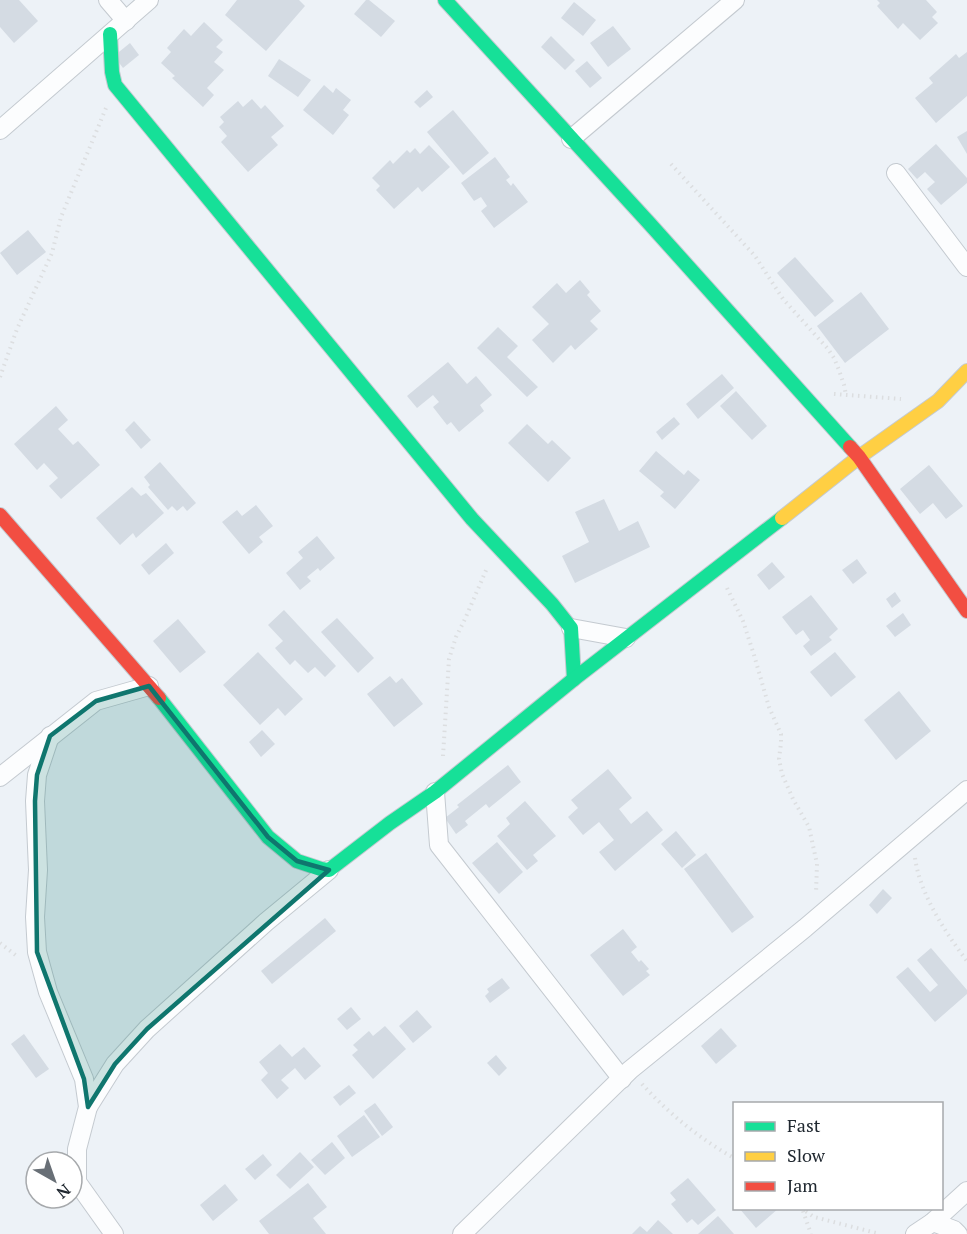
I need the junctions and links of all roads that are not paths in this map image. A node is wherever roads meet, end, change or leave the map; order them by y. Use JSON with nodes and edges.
{"nodes":[{"id":1,"x":108,"y":0,"type":"edge"},
{"id":2,"x":149,"y":0,"type":"edge"},
{"id":3,"x":445,"y":0,"type":"edge"},
{"id":4,"x":735,"y":0,"type":"edge"},
{"id":5,"x":126,"y":21,"type":"junction"},
{"id":6,"x":110,"y":34,"type":"junction"},
{"id":7,"x":0,"y":130,"type":"edge"},
{"id":8,"x":572,"y":139,"type":"junction"},
{"id":9,"x":896,"y":172,"type":"dead end"},
{"id":10,"x":967,"y":267,"type":"edge"},
{"id":11,"x":967,"y":371,"type":"edge"},
{"id":12,"x":859,"y":457,"type":"junction"},
{"id":13,"x":0,"y":515,"type":"edge"},
{"id":14,"x":967,"y":611,"type":"edge"},
{"id":15,"x":571,"y":628,"type":"junction"},
{"id":16,"x":626,"y":638,"type":"junction"},
{"id":17,"x":574,"y":678,"type":"junction"},
{"id":18,"x":149,"y":686,"type":"junction"},
{"id":19,"x":50,"y":736,"type":"junction"},
{"id":20,"x":0,"y":777,"type":"edge"},
{"id":21,"x":438,"y":790,"type":"junction"},
{"id":22,"x":967,"y":790,"type":"edge"},
{"id":23,"x":329,"y":870,"type":"junction"},
{"id":24,"x":626,"y":1075,"type":"junction"},
{"id":25,"x":88,"y":1107,"type":"junction"},
{"id":26,"x":961,"y":1197,"type":"edge"},
{"id":27,"x":933,"y":1222,"type":"junction"},
{"id":28,"x":956,"y":1232,"type":"edge"},
{"id":29,"x":465,"y":1233,"type":"edge"},
{"id":30,"x":114,"y":1234,"type":"edge"},
{"id":31,"x":915,"y":1234,"type":"edge"}],
"edges":[{"from":1,"to":5,"type":"street"},
{"from":2,"to":5,"type":"street"},
{"from":3,"to":8,"type":"street"},
{"from":4,"to":8,"type":"street"},
{"from":5,"to":6,"type":"street"},
{"from":6,"to":7,"type":"street"},
{"from":6,"to":15,"type":"street"},
{"from":8,"to":12,"type":"street"},
{"from":9,"to":10,"type":"street"},
{"from":11,"to":12,"type":"street"},
{"from":12,"to":14,"type":"street"},
{"from":12,"to":16,"type":"street"},
{"from":13,"to":18,"type":"street"},
{"from":15,"to":16,"type":"street"},
{"from":15,"to":17,"type":"street"},
{"from":16,"to":17,"type":"street"},
{"from":17,"to":21,"type":"street"},
{"from":18,"to":19,"type":"street"},
{"from":18,"to":23,"type":"street"},
{"from":19,"to":20,"type":"street"},
{"from":19,"to":25,"type":"street"},
{"from":21,"to":23,"type":"street"},
{"from":21,"to":24,"type":"street"},
{"from":22,"to":24,"type":"street"},
{"from":23,"to":25,"type":"street"},
{"from":24,"to":29,"type":"street"},
{"from":25,"to":30,"type":"street"},
{"from":26,"to":27,"type":"street"},
{"from":26,"to":28,"type":"street"},
{"from":27,"to":28,"type":"street"},
{"from":27,"to":31,"type":"street"}]}
